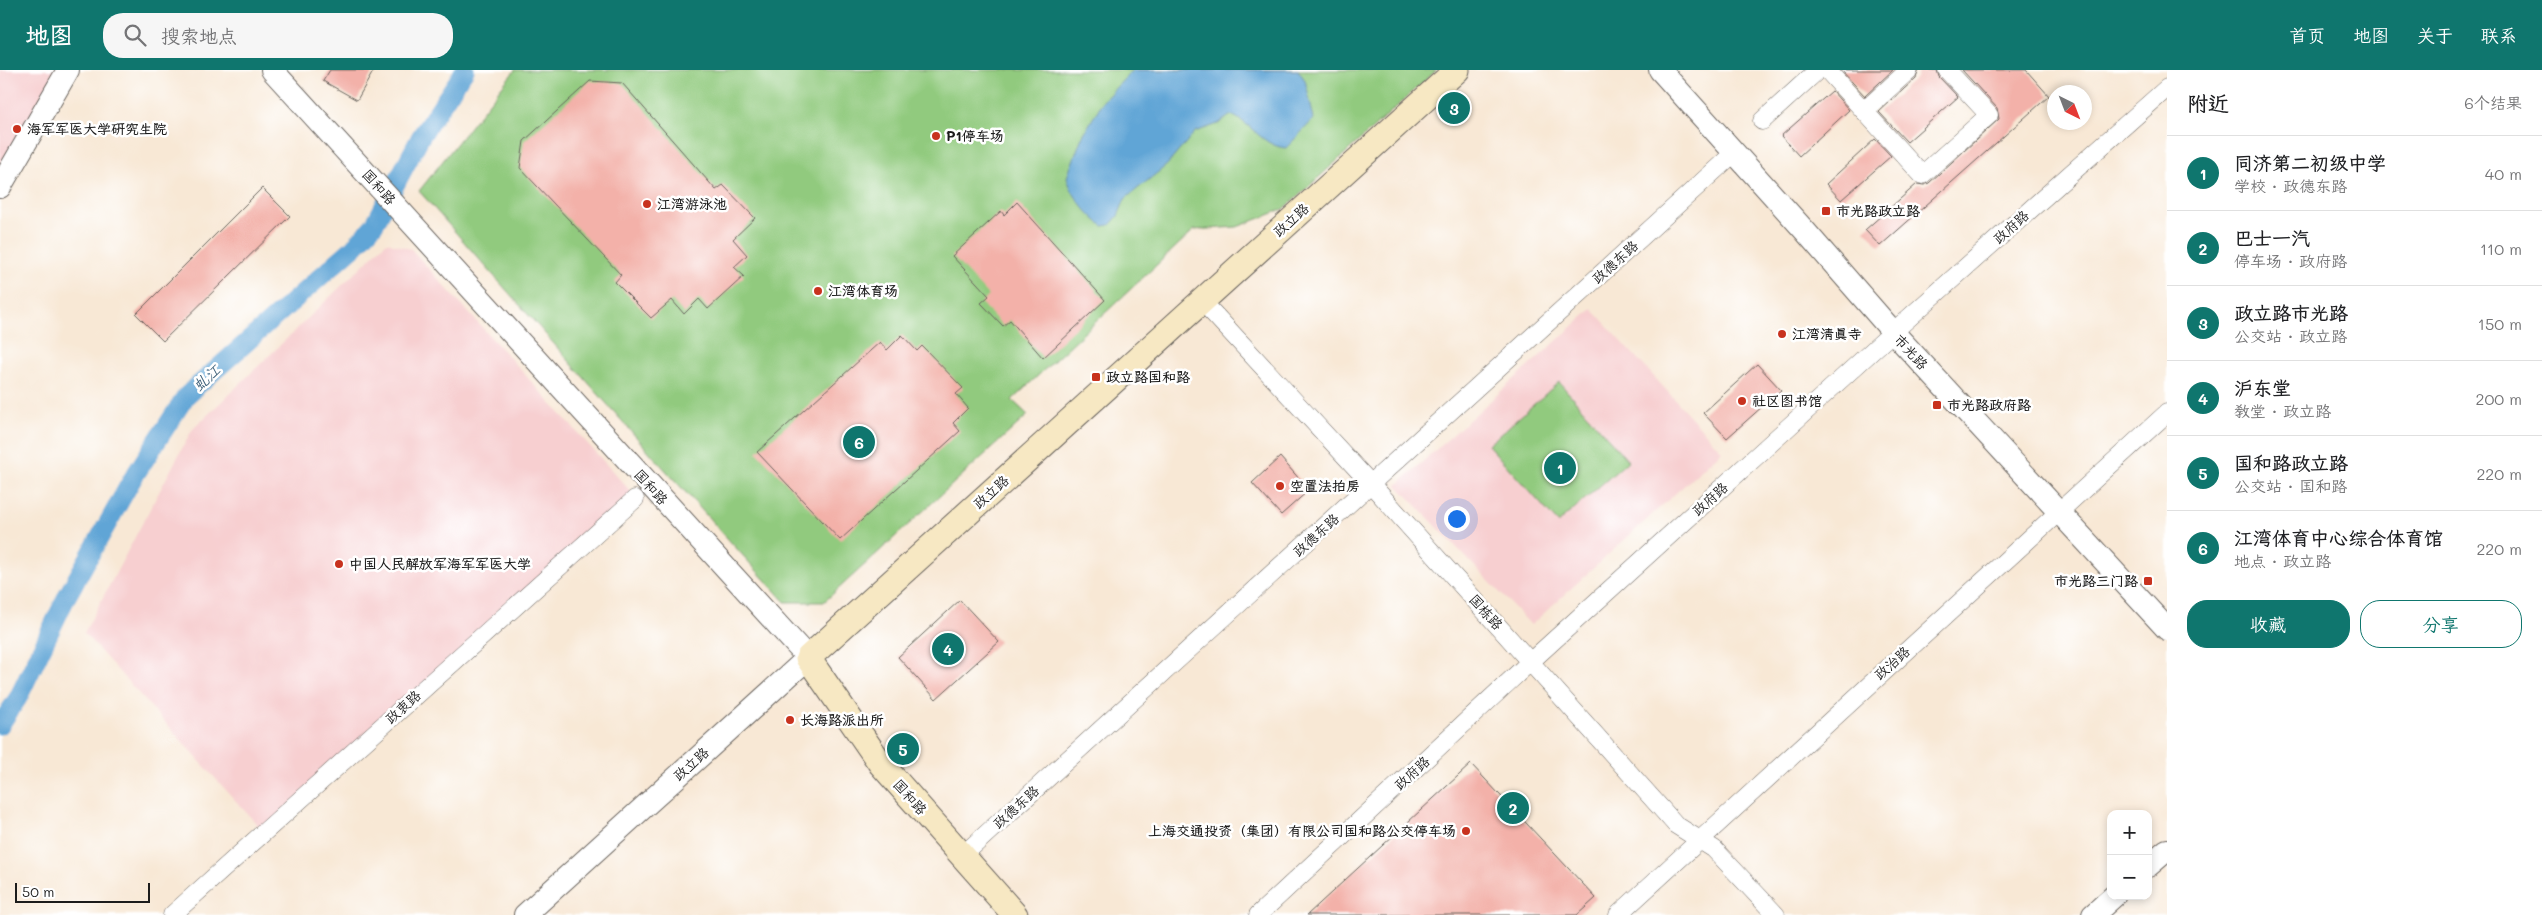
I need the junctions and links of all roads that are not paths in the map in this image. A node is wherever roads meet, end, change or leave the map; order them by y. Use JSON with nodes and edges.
{"nodes":[{"id":1,"x":68,"y":70,"type":"edge"},
{"id":2,"x":272,"y":70,"type":"edge"},
{"id":3,"x":1457,"y":70,"type":"edge"},
{"id":4,"x":1660,"y":70,"type":"edge"},
{"id":5,"x":1818,"y":70,"type":"edge"},
{"id":6,"x":1827,"y":70,"type":"edge"},
{"id":7,"x":1909,"y":70,"type":"edge"},
{"id":8,"x":1947,"y":70,"type":"edge"},
{"id":9,"x":2167,"y":88,"type":"edge"},
{"id":10,"x":1864,"y":111,"type":"junction"},
{"id":11,"x":1762,"y":121,"type":"dead end"},
{"id":12,"x":1735,"y":152,"type":"junction"},
{"id":13,"x":0,"y":188,"type":"edge"},
{"id":14,"x":1202,"y":301,"type":"junction"},
{"id":15,"x":1892,"y":332,"type":"junction"},
{"id":16,"x":2167,"y":412,"type":"edge"},
{"id":17,"x":1371,"y":484,"type":"junction"},
{"id":18,"x":634,"y":499,"type":"dead end"},
{"id":19,"x":2059,"y":511,"type":"junction"},
{"id":20,"x":2167,"y":628,"type":"edge"},
{"id":21,"x":808,"y":658,"type":"junction"},
{"id":22,"x":1530,"y":662,"type":"junction"},
{"id":23,"x":1699,"y":840,"type":"junction"},
{"id":24,"x":2167,"y":850,"type":"edge"},
{"id":25,"x":962,"y":856,"type":"junction"},
{"id":26,"x":2152,"y":863,"type":"edge"},
{"id":27,"x":2110,"y":900,"type":"edge"},
{"id":28,"x":172,"y":915,"type":"edge"},
{"id":29,"x":525,"y":915,"type":"edge"},
{"id":30,"x":1016,"y":915,"type":"edge"},
{"id":31,"x":1258,"y":915,"type":"edge"},
{"id":32,"x":1618,"y":915,"type":"edge"},
{"id":33,"x":1776,"y":915,"type":"edge"},
{"id":34,"x":2093,"y":915,"type":"edge"}],
"edges":[{"from":1,"to":13,"type":"street"},
{"from":2,"to":21,"type":"street","name":"国和路"},
{"from":3,"to":14,"type":"main road","name":"政立路"},
{"from":4,"to":12,"type":"street","name":"市光路"},
{"from":5,"to":11,"type":"street"},
{"from":6,"to":10,"type":"street"},
{"from":7,"to":10,"type":"street"},
{"from":8,"to":10,"type":"street"},
{"from":9,"to":15,"type":"street","name":"政府路"},
{"from":12,"to":15,"type":"street","name":"市光路"},
{"from":12,"to":17,"type":"street","name":"政德东路"},
{"from":14,"to":17,"type":"street","name":"国栋路"},
{"from":14,"to":21,"type":"main road","name":"政立路"},
{"from":15,"to":19,"type":"street","name":"市光路"},
{"from":15,"to":22,"type":"street","name":"政府路"},
{"from":16,"to":19,"type":"street","name":"政治路"},
{"from":17,"to":22,"type":"street","name":"国栋路"},
{"from":17,"to":25,"type":"street","name":"政德东路"},
{"from":18,"to":28,"type":"street","name":"政衷路"},
{"from":19,"to":20,"type":"street","name":"市光路"},
{"from":19,"to":23,"type":"street","name":"政治路"},
{"from":21,"to":25,"type":"main road","name":"国和路"},
{"from":21,"to":29,"type":"street","name":"政立路"},
{"from":22,"to":23,"type":"street","name":"国栋路"},
{"from":22,"to":31,"type":"street","name":"政府路"},
{"from":23,"to":32,"type":"street","name":"政治路"},
{"from":23,"to":33,"type":"street","name":"国栋路"},
{"from":24,"to":26,"type":"street"},
{"from":25,"to":30,"type":"main road","name":"国和路"},
{"from":27,"to":34,"type":"street"}]}
